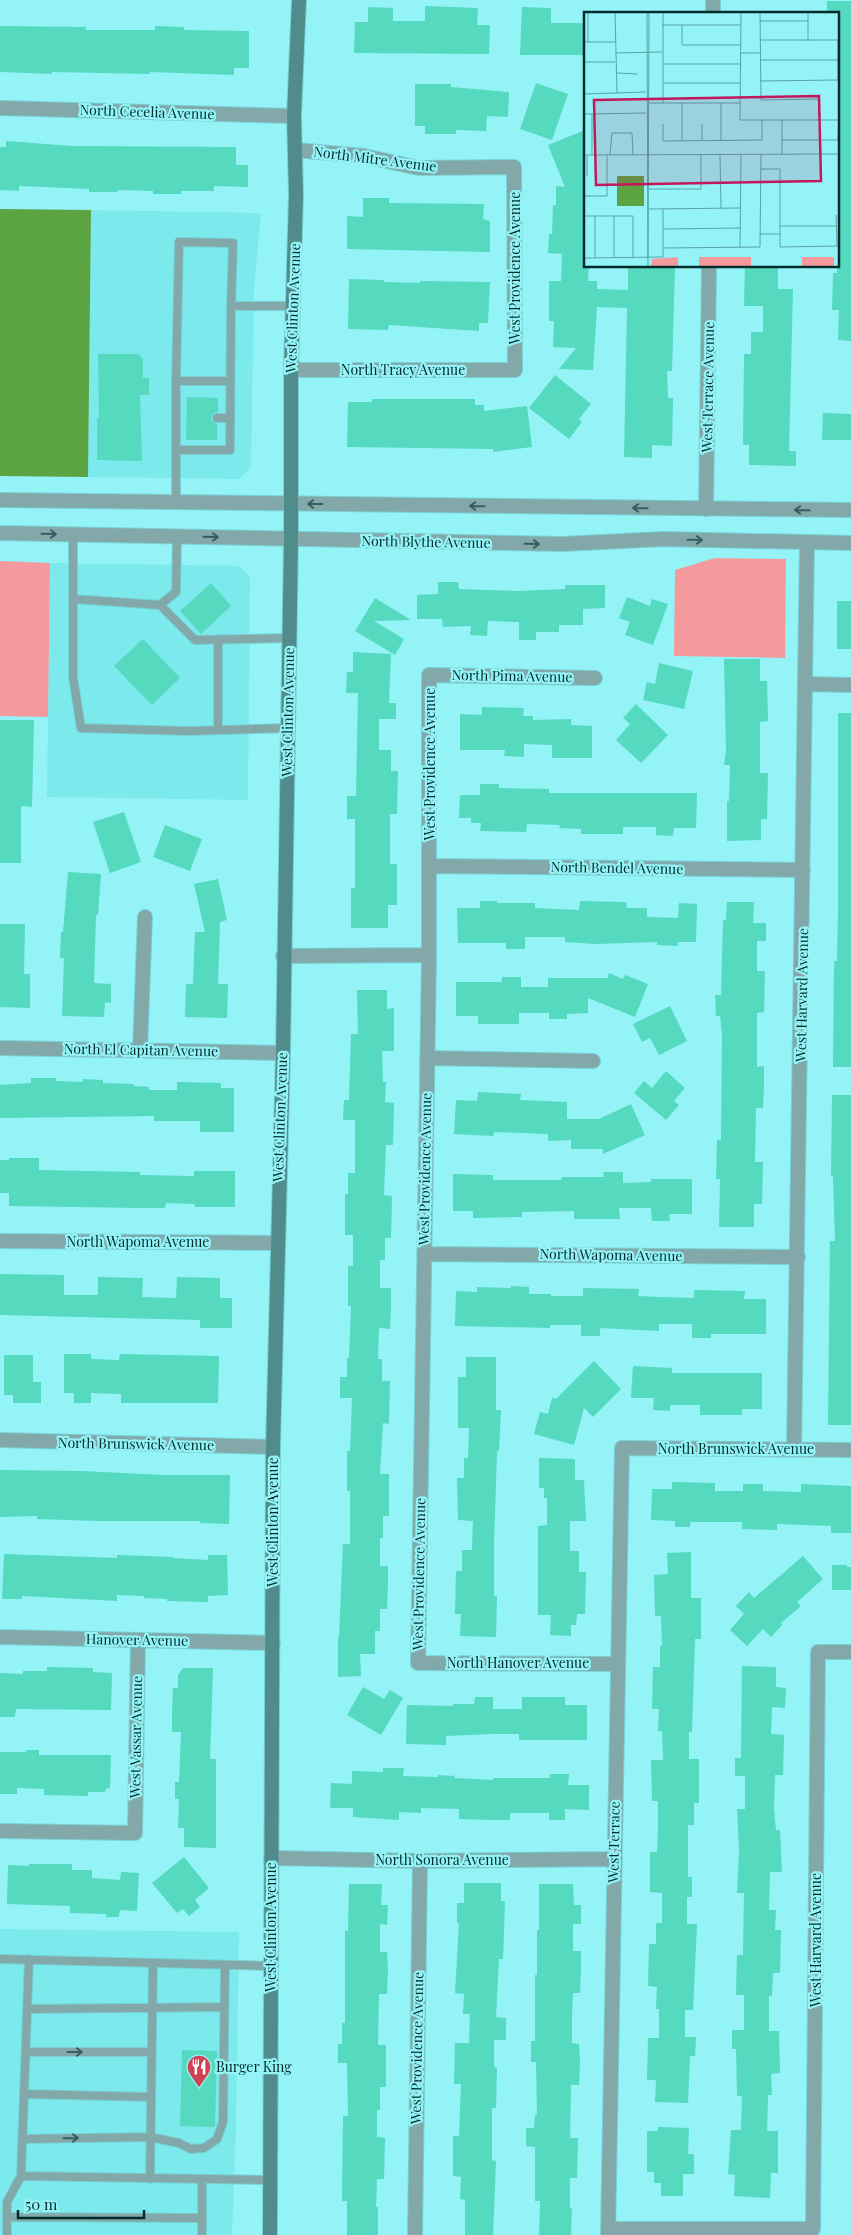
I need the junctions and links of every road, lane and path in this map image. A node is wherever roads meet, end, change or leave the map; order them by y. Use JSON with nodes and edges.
{"nodes":[{"id":1,"x":299,"y":0,"type":"edge"},
{"id":2,"x":0,"y":108,"type":"edge"},
{"id":3,"x":294,"y":116,"type":"junction"},
{"id":4,"x":295,"y":150,"type":"junction"},
{"id":5,"x":514,"y":167,"type":"joint"},
{"id":6,"x":709,"y":268,"type":"edge"},
{"id":7,"x":232,"y":306,"type":"junction"},
{"id":8,"x":292,"y":306,"type":"junction"},
{"id":9,"x":291,"y":370,"type":"junction"},
{"id":10,"x":516,"y":370,"type":"joint"},
{"id":11,"x":176,"y":381,"type":"junction"},
{"id":12,"x":230,"y":381,"type":"junction"},
{"id":13,"x":176,"y":418,"type":"junction"},
{"id":14,"x":186,"y":418,"type":"dead end"},
{"id":15,"x":217,"y":418,"type":"dead end"},
{"id":16,"x":230,"y":418,"type":"junction"},
{"id":17,"x":176,"y":450,"type":"junction"},
{"id":18,"x":0,"y":500,"type":"edge"},
{"id":19,"x":176,"y":502,"type":"junction"},
{"id":20,"x":291,"y":504,"type":"junction"},
{"id":21,"x":706,"y":509,"type":"junction"},
{"id":22,"x":851,"y":510,"type":"edge"},
{"id":23,"x":0,"y":533,"type":"edge"},
{"id":24,"x":73,"y":534,"type":"junction"},
{"id":25,"x":176,"y":536,"type":"junction"},
{"id":26,"x":291,"y":539,"type":"junction"},
{"id":27,"x":807,"y":542,"type":"junction"},
{"id":28,"x":851,"y":543,"type":"edge"},
{"id":29,"x":73,"y":599,"type":"junction"},
{"id":30,"x":160,"y":604,"type":"junction"},
{"id":31,"x":289,"y":638,"type":"junction"},
{"id":32,"x":218,"y":639,"type":"junction"},
{"id":33,"x":429,"y":675,"type":"joint"},
{"id":34,"x":595,"y":678,"type":"dead end"},
{"id":35,"x":805,"y":684,"type":"junction"},
{"id":36,"x":851,"y":686,"type":"edge"},
{"id":37,"x":287,"y":728,"type":"junction"},
{"id":38,"x":218,"y":730,"type":"junction"},
{"id":39,"x":430,"y":866,"type":"junction"},
{"id":40,"x":803,"y":870,"type":"junction"},
{"id":41,"x":145,"y":917,"type":"dead end"},
{"id":42,"x":283,"y":956,"type":"junction"},
{"id":43,"x":429,"y":956,"type":"junction"},
{"id":44,"x":0,"y":1048,"type":"edge"},
{"id":45,"x":140,"y":1050,"type":"junction"},
{"id":46,"x":282,"y":1053,"type":"junction"},
{"id":47,"x":427,"y":1058,"type":"junction"},
{"id":48,"x":592,"y":1061,"type":"dead end"},
{"id":49,"x":0,"y":1242,"type":"edge"},
{"id":50,"x":277,"y":1244,"type":"junction"},
{"id":51,"x":424,"y":1254,"type":"junction"},
{"id":52,"x":798,"y":1257,"type":"junction"},
{"id":53,"x":0,"y":1440,"type":"edge"},
{"id":54,"x":273,"y":1447,"type":"junction"},
{"id":55,"x":622,"y":1448,"type":"joint"},
{"id":56,"x":794,"y":1449,"type":"junction"},
{"id":57,"x":851,"y":1450,"type":"edge"},
{"id":58,"x":0,"y":1637,"type":"edge"},
{"id":59,"x":138,"y":1641,"type":"junction"},
{"id":60,"x":273,"y":1643,"type":"junction"},
{"id":61,"x":851,"y":1652,"type":"edge"},
{"id":62,"x":418,"y":1663,"type":"joint"},
{"id":63,"x":618,"y":1664,"type":"junction"},
{"id":64,"x":0,"y":1831,"type":"edge"},
{"id":65,"x":271,"y":1858,"type":"junction"},
{"id":66,"x":613,"y":1859,"type":"junction"},
{"id":67,"x":420,"y":1861,"type":"junction"},
{"id":68,"x":0,"y":1958,"type":"edge"},
{"id":69,"x":29,"y":1959,"type":"junction"},
{"id":70,"x":153,"y":1963,"type":"junction"},
{"id":71,"x":225,"y":1964,"type":"junction"},
{"id":72,"x":271,"y":1966,"type":"junction"},
{"id":73,"x":153,"y":2007,"type":"junction"},
{"id":74,"x":224,"y":2007,"type":"junction"},
{"id":75,"x":28,"y":2010,"type":"junction"},
{"id":76,"x":26,"y":2052,"type":"junction"},
{"id":77,"x":151,"y":2052,"type":"junction"},
{"id":78,"x":24,"y":2094,"type":"junction"},
{"id":79,"x":151,"y":2097,"type":"junction"},
{"id":80,"x":150,"y":2137,"type":"junction"},
{"id":81,"x":23,"y":2138,"type":"junction"},
{"id":82,"x":21,"y":2176,"type":"junction"},
{"id":83,"x":150,"y":2178,"type":"junction"},
{"id":84,"x":202,"y":2179,"type":"junction"},
{"id":85,"x":270,"y":2180,"type":"junction"},
{"id":86,"x":7,"y":2217,"type":"junction"},
{"id":87,"x":202,"y":2218,"type":"junction"},
{"id":88,"x":608,"y":2232,"type":"edge"},
{"id":89,"x":7,"y":2235,"type":"edge"},
{"id":90,"x":202,"y":2235,"type":"edge"},
{"id":91,"x":270,"y":2235,"type":"edge"},
{"id":92,"x":415,"y":2235,"type":"edge"}],
"edges":[{"from":1,"to":3,"type":"main road","name":"West Clinton Avenue"},
{"from":2,"to":3,"type":"street","name":"North Cecelia Avenue"},
{"from":3,"to":4,"type":"main road","name":"West Clinton Avenue"},
{"from":4,"to":5,"type":"street","name":"North Mitre Avenue"},
{"from":4,"to":8,"type":"main road","name":"West Clinton Avenue"},
{"from":5,"to":10,"type":"street","name":"West Providence Avenue"},
{"from":6,"to":21,"type":"street","name":"West Terrace Avenue"},
{"from":7,"to":8,"type":"lane"},
{"from":7,"to":11,"type":"lane"},
{"from":7,"to":12,"type":"lane"},
{"from":8,"to":9,"type":"main road","name":"West Clinton Avenue"},
{"from":9,"to":10,"type":"street","name":"North Tracy Avenue"},
{"from":9,"to":20,"type":"main road","name":"West Clinton Avenue"},
{"from":11,"to":12,"type":"lane"},
{"from":11,"to":13,"type":"lane"},
{"from":12,"to":16,"type":"lane"},
{"from":13,"to":14,"type":"lane"},
{"from":13,"to":17,"type":"lane"},
{"from":15,"to":16,"type":"lane"},
{"from":16,"to":17,"type":"lane"},
{"from":17,"to":19,"type":"lane"},
{"from":18,"to":19,"type":"street"},
{"from":19,"to":20,"type":"street"},
{"from":21,"to":20,"type":"street","one_way":true},
{"from":20,"to":26,"type":"main road","name":"West Clinton Avenue"},
{"from":22,"to":21,"type":"street","one_way":true},
{"from":23,"to":24,"type":"street","name":"North Blythe Avenue","one_way":true},
{"from":24,"to":25,"type":"street","name":"North Blythe Avenue"},
{"from":24,"to":29,"type":"lane"},
{"from":25,"to":26,"type":"street","name":"North Blythe Avenue","one_way":true},
{"from":25,"to":30,"type":"lane"},
{"from":26,"to":27,"type":"street","name":"North Blythe Avenue","one_way":true},
{"from":26,"to":31,"type":"main road","name":"West Clinton Avenue"},
{"from":27,"to":28,"type":"street","name":"North Blythe Avenue"},
{"from":27,"to":35,"type":"street","name":"West Harvard Avenue"},
{"from":29,"to":30,"type":"lane"},
{"from":29,"to":38,"type":"lane"},
{"from":30,"to":32,"type":"lane"},
{"from":31,"to":32,"type":"lane"},
{"from":31,"to":37,"type":"main road","name":"West Clinton Avenue"},
{"from":32,"to":38,"type":"lane"},
{"from":33,"to":34,"type":"street","name":"North Pima Avenue"},
{"from":33,"to":39,"type":"street","name":"West Providence Avenue"},
{"from":35,"to":36,"type":"street"},
{"from":35,"to":40,"type":"street","name":"West Harvard Avenue"},
{"from":37,"to":38,"type":"lane"},
{"from":37,"to":42,"type":"main road","name":"West Clinton Avenue"},
{"from":39,"to":40,"type":"street","name":"North Bendel Avenue"},
{"from":39,"to":43,"type":"street","name":"West Providence Avenue"},
{"from":40,"to":52,"type":"street","name":"West Harvard Avenue"},
{"from":41,"to":45,"type":"street"},
{"from":42,"to":43,"type":"street"},
{"from":42,"to":46,"type":"main road","name":"West Clinton Avenue"},
{"from":43,"to":47,"type":"street","name":"West Providence Avenue"},
{"from":44,"to":45,"type":"street","name":"North El Capitan Avenue"},
{"from":45,"to":46,"type":"street","name":"North El Capitan Avenue"},
{"from":46,"to":50,"type":"main road","name":"West Clinton Avenue"},
{"from":47,"to":48,"type":"street"},
{"from":47,"to":51,"type":"street","name":"West Providence Avenue"},
{"from":49,"to":50,"type":"street","name":"North Wapoma Avenue"},
{"from":50,"to":54,"type":"main road","name":"West Clinton Avenue"},
{"from":51,"to":52,"type":"street","name":"North Wapoma Avenue"},
{"from":51,"to":62,"type":"street","name":"West Providence Avenue"},
{"from":52,"to":56,"type":"street","name":"West Harvard Avenue"},
{"from":53,"to":54,"type":"street","name":"North Brunswick Avenue"},
{"from":54,"to":60,"type":"main road","name":"West Clinton Avenue"},
{"from":55,"to":56,"type":"street","name":"North Brunswick Avenue"},
{"from":55,"to":63,"type":"street","name":"West Terrace"},
{"from":56,"to":57,"type":"street","name":"North Brunswick Avenue"},
{"from":58,"to":59,"type":"street","name":"Hanover Avenue"},
{"from":59,"to":60,"type":"street","name":"Hanover Avenue"},
{"from":59,"to":64,"type":"street","name":"West Vassar Avenue"},
{"from":60,"to":65,"type":"main road","name":"West Clinton Avenue"},
{"from":61,"to":88,"type":"street","name":"West Harvard Avenue"},
{"from":62,"to":63,"type":"street","name":"North Hanover Avenue"},
{"from":63,"to":66,"type":"street","name":"West Terrace"},
{"from":65,"to":67,"type":"street","name":"North Sonora Avenue"},
{"from":65,"to":72,"type":"main road","name":"West Clinton Avenue"},
{"from":66,"to":67,"type":"street","name":"North Sonora Avenue"},
{"from":66,"to":88,"type":"street","name":"West Terrace"},
{"from":67,"to":92,"type":"street","name":"West Providence Avenue"},
{"from":68,"to":69,"type":"lane"},
{"from":69,"to":70,"type":"lane"},
{"from":69,"to":75,"type":"lane"},
{"from":70,"to":71,"type":"lane"},
{"from":70,"to":73,"type":"lane"},
{"from":71,"to":72,"type":"lane"},
{"from":71,"to":74,"type":"lane"},
{"from":72,"to":85,"type":"main road","name":"West Clinton Avenue"},
{"from":73,"to":74,"type":"lane"},
{"from":73,"to":75,"type":"lane"},
{"from":73,"to":77,"type":"lane"},
{"from":74,"to":80,"type":"lane"},
{"from":75,"to":76,"type":"lane"},
{"from":76,"to":77,"type":"lane","one_way":true},
{"from":76,"to":78,"type":"lane"},
{"from":77,"to":79,"type":"lane"},
{"from":78,"to":79,"type":"lane"},
{"from":78,"to":81,"type":"lane"},
{"from":79,"to":80,"type":"lane"},
{"from":81,"to":80,"type":"lane","one_way":true},
{"from":80,"to":83,"type":"lane"},
{"from":81,"to":82,"type":"lane"},
{"from":82,"to":83,"type":"lane"},
{"from":82,"to":86,"type":"lane"},
{"from":83,"to":84,"type":"lane"},
{"from":84,"to":85,"type":"lane"},
{"from":84,"to":87,"type":"lane"},
{"from":85,"to":91,"type":"main road","name":"West Clinton Avenue"},
{"from":86,"to":87,"type":"lane"},
{"from":86,"to":89,"type":"lane"},
{"from":87,"to":90,"type":"lane"}]}
